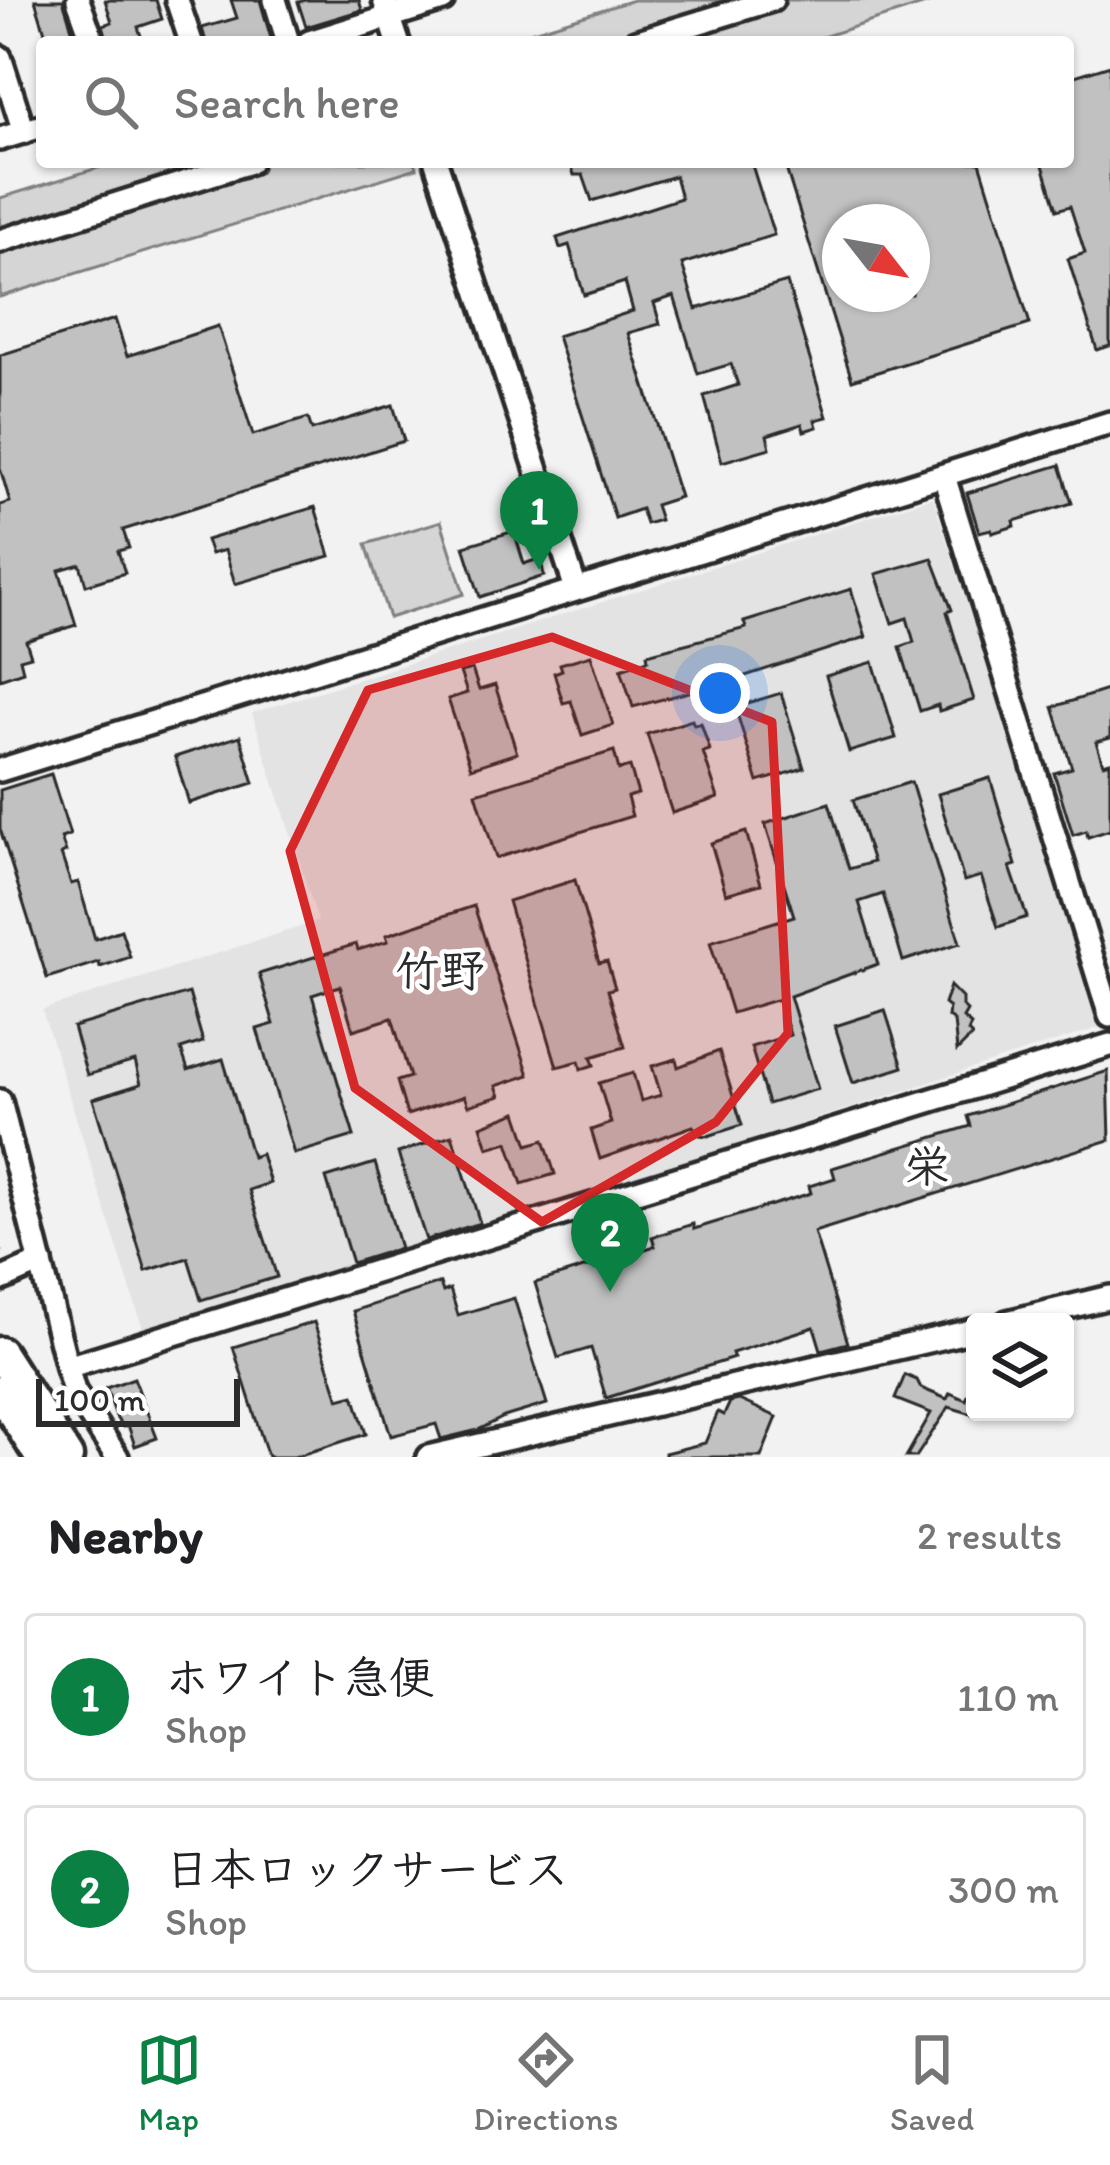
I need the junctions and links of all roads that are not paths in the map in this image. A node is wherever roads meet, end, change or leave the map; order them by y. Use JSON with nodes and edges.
{"nodes":[{"id":1,"x":78,"y":0,"type":"edge"},
{"id":2,"x":177,"y":0,"type":"edge"},
{"id":3,"x":275,"y":0,"type":"edge"},
{"id":4,"x":443,"y":0,"type":"edge"},
{"id":5,"x":772,"y":0,"type":"edge"},
{"id":6,"x":387,"y":8,"type":"edge"},
{"id":7,"x":91,"y":36,"type":"edge"},
{"id":8,"x":189,"y":36,"type":"edge"},
{"id":9,"x":286,"y":36,"type":"edge"},
{"id":10,"x":323,"y":36,"type":"edge"},
{"id":11,"x":655,"y":36,"type":"edge"},
{"id":12,"x":0,"y":57,"type":"edge"},
{"id":13,"x":33,"y":129,"type":"edge"},
{"id":14,"x":0,"y":139,"type":"edge"},
{"id":15,"x":231,"y":168,"type":"edge"},
{"id":16,"x":438,"y":168,"type":"edge"},
{"id":17,"x":0,"y":241,"type":"edge"},
{"id":18,"x":1110,"y":424,"type":"edge"},
{"id":19,"x":944,"y":476,"type":"junction"},
{"id":20,"x":576,"y":589,"type":"junction"},
{"id":21,"x":0,"y":770,"type":"edge"},
{"id":22,"x":1110,"y":1016,"type":"edge"},
{"id":23,"x":1110,"y":1045,"type":"edge"},
{"id":24,"x":0,"y":1101,"type":"edge"},
{"id":25,"x":40,"y":1262,"type":"junction"},
{"id":26,"x":0,"y":1280,"type":"edge"},
{"id":27,"x":1110,"y":1297,"type":"edge"},
{"id":28,"x":1044,"y":1313,"type":"edge"},
{"id":29,"x":966,"y":1332,"type":"edge"},
{"id":30,"x":2,"y":1356,"type":"edge"},
{"id":31,"x":67,"y":1367,"type":"junction"},
{"id":32,"x":0,"y":1392,"type":"edge"},
{"id":33,"x":480,"y":1451,"type":"edge"},
{"id":34,"x":41,"y":1457,"type":"edge"},
{"id":35,"x":68,"y":1457,"type":"edge"},
{"id":36,"x":117,"y":1457,"type":"edge"},
{"id":37,"x":428,"y":1457,"type":"edge"}],
"edges":[{"from":1,"to":7,"type":"street"},
{"from":2,"to":8,"type":"street"},
{"from":3,"to":9,"type":"street"},
{"from":4,"to":6,"type":"street"},
{"from":5,"to":11,"type":"street"},
{"from":6,"to":10,"type":"street"},
{"from":12,"to":13,"type":"street"},
{"from":13,"to":14,"type":"street"},
{"from":15,"to":17,"type":"street"},
{"from":16,"to":20,"type":"street"},
{"from":18,"to":19,"type":"street"},
{"from":19,"to":20,"type":"street"},
{"from":19,"to":22,"type":"street"},
{"from":20,"to":21,"type":"street"},
{"from":23,"to":31,"type":"street"},
{"from":24,"to":25,"type":"street"},
{"from":25,"to":26,"type":"street"},
{"from":25,"to":31,"type":"street"},
{"from":27,"to":28,"type":"street"},
{"from":29,"to":33,"type":"street"},
{"from":30,"to":35,"type":"highway"},
{"from":31,"to":36,"type":"street"},
{"from":32,"to":34,"type":"highway"},
{"from":33,"to":37,"type":"street"}]}
